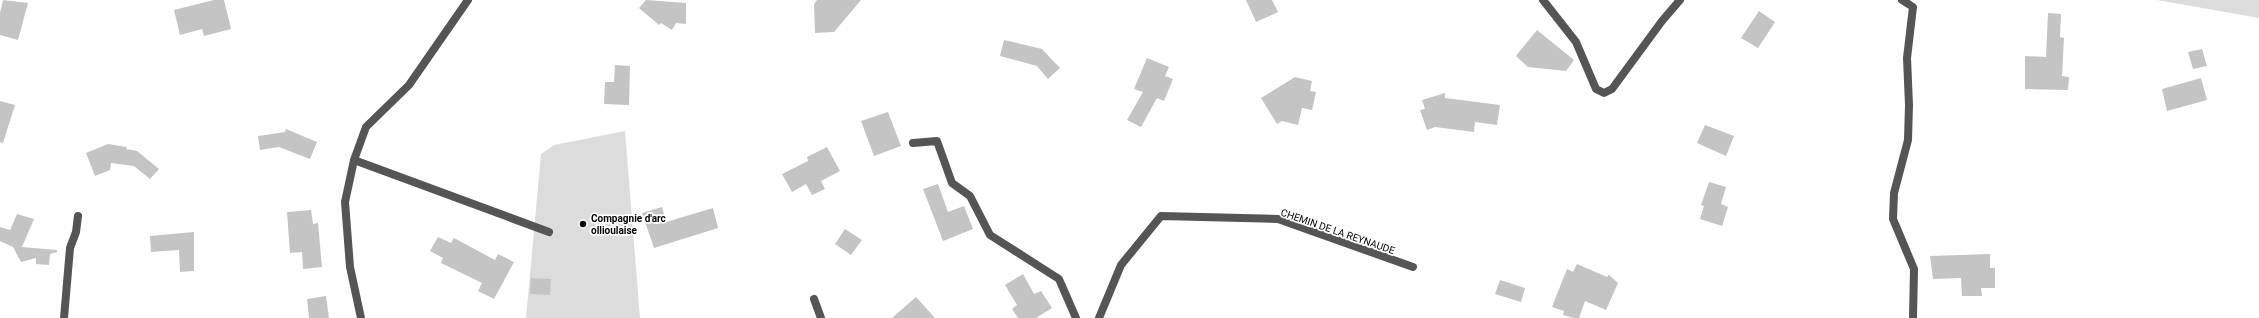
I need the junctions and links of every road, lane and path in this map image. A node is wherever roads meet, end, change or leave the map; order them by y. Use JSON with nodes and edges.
{"nodes":[{"id":1,"x":468,"y":0,"type":"edge"},
{"id":2,"x":1543,"y":0,"type":"edge"},
{"id":3,"x":1680,"y":0,"type":"edge"},
{"id":4,"x":1902,"y":0,"type":"edge"},
{"id":5,"x":913,"y":143,"type":"dead end"},
{"id":6,"x":354,"y":160,"type":"junction"},
{"id":7,"x":78,"y":216,"type":"dead end"},
{"id":8,"x":549,"y":232,"type":"dead end"},
{"id":9,"x":1413,"y":267,"type":"dead end"},
{"id":10,"x":814,"y":299,"type":"dead end"},
{"id":11,"x":64,"y":318,"type":"edge"},
{"id":12,"x":361,"y":318,"type":"edge"},
{"id":13,"x":821,"y":318,"type":"edge"},
{"id":14,"x":1076,"y":318,"type":"edge"},
{"id":15,"x":1099,"y":318,"type":"edge"},
{"id":16,"x":1913,"y":318,"type":"edge"}],
"edges":[{"from":1,"to":6,"type":"street"},
{"from":2,"to":3,"type":"street"},
{"from":4,"to":16,"type":"street"},
{"from":5,"to":14,"type":"street"},
{"from":6,"to":8,"type":"street"},
{"from":6,"to":12,"type":"street"},
{"from":7,"to":11,"type":"street"},
{"from":9,"to":15,"type":"street","name":"CHEMIN DE LA REYNAUDE"},
{"from":10,"to":13,"type":"street"}]}
